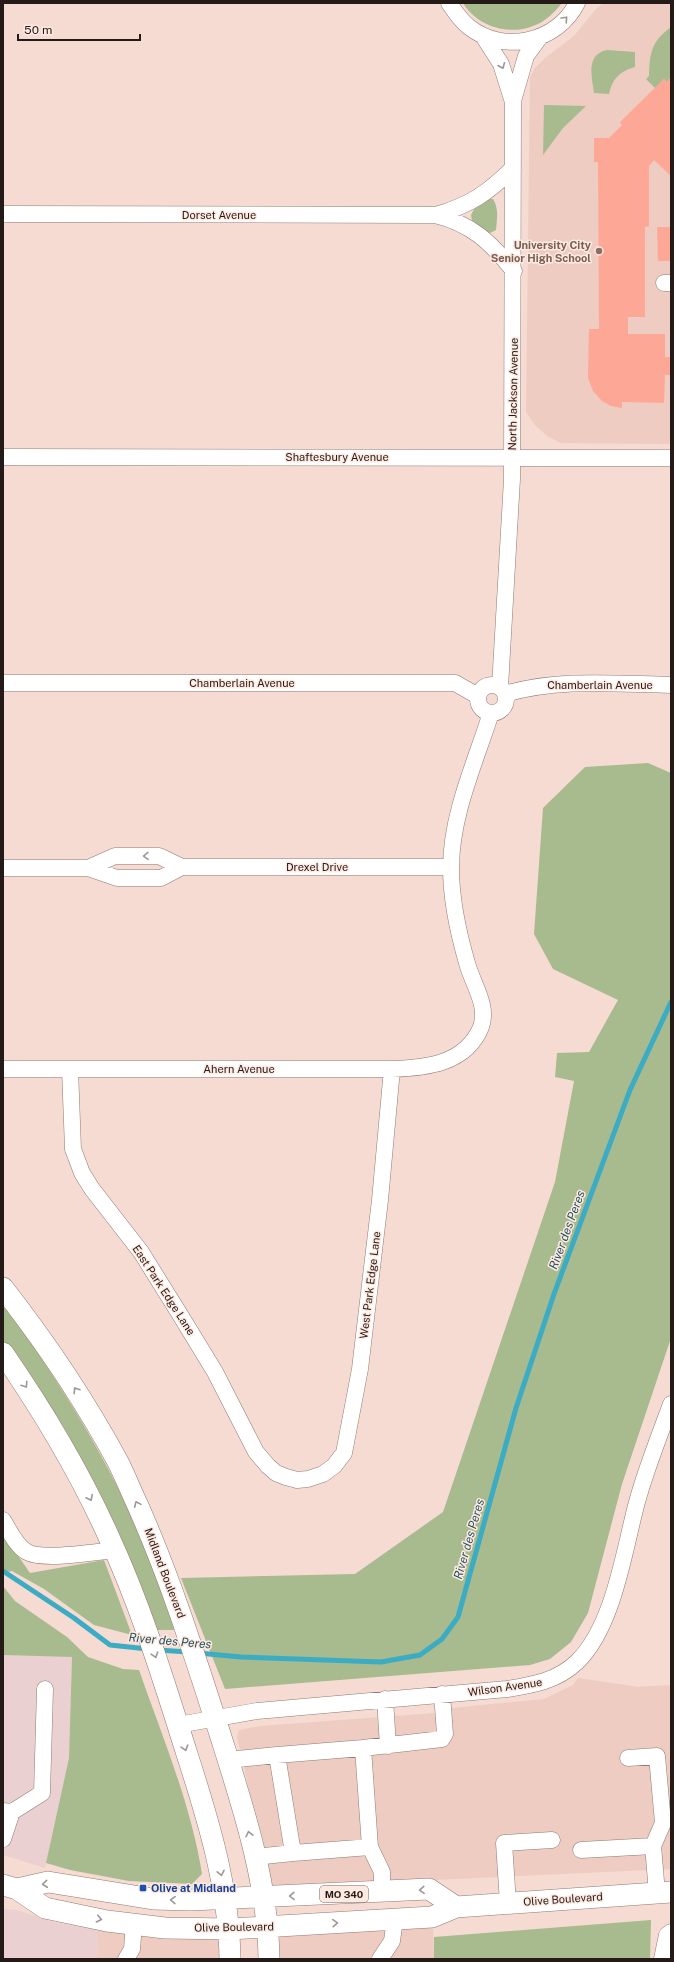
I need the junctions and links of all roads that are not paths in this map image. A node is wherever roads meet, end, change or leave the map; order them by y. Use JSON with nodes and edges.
{"nodes":[{"id":1,"x":450,"y":3,"type":"edge"},
{"id":2,"x":577,"y":3,"type":"edge"},
{"id":3,"x":484,"y":36,"type":"junction"},
{"id":4,"x":540,"y":37,"type":"junction"},
{"id":5,"x":513,"y":101,"type":"junction"},
{"id":6,"x":513,"y":168,"type":"junction"},
{"id":7,"x":3,"y":214,"type":"edge"},
{"id":8,"x":435,"y":215,"type":"junction"},
{"id":9,"x":514,"y":271,"type":"junction"},
{"id":10,"x":3,"y":457,"type":"edge"},
{"id":11,"x":512,"y":457,"type":"junction"},
{"id":12,"x":671,"y":458,"type":"edge"},
{"id":13,"x":3,"y":683,"type":"edge"},
{"id":14,"x":671,"y":685,"type":"edge"},
{"id":15,"x":502,"y":691,"type":"junction"},
{"id":16,"x":478,"y":696,"type":"junction"},
{"id":17,"x":491,"y":713,"type":"junction"},
{"id":18,"x":182,"y":867,"type":"junction"},
{"id":19,"x":451,"y":867,"type":"junction"},
{"id":20,"x":3,"y":868,"type":"edge"},
{"id":21,"x":88,"y":868,"type":"junction"},
{"id":22,"x":3,"y":1069,"type":"edge"},
{"id":23,"x":70,"y":1069,"type":"junction"},
{"id":24,"x":392,"y":1069,"type":"junction"},
{"id":25,"x":3,"y":1288,"type":"edge"},
{"id":26,"x":3,"y":1353,"type":"edge"},
{"id":27,"x":671,"y":1404,"type":"edge"},
{"id":28,"x":308,"y":1479,"type":"joint"},
{"id":29,"x":3,"y":1520,"type":"edge"},
{"id":30,"x":114,"y":1550,"type":"junction"},
{"id":31,"x":45,"y":1690,"type":"dead end"},
{"id":32,"x":442,"y":1694,"type":"junction"},
{"id":33,"x":385,"y":1699,"type":"junction"},
{"id":34,"x":214,"y":1718,"type":"junction"},
{"id":35,"x":178,"y":1725,"type":"junction"},
{"id":36,"x":388,"y":1746,"type":"junction"},
{"id":37,"x":363,"y":1748,"type":"junction"},
{"id":38,"x":277,"y":1755,"type":"junction"},
{"id":39,"x":628,"y":1758,"type":"dead end"},
{"id":40,"x":228,"y":1760,"type":"junction"},
{"id":41,"x":8,"y":1811,"type":"edge"},
{"id":42,"x":3,"y":1840,"type":"edge"},
{"id":43,"x":552,"y":1840,"type":"dead end"},
{"id":44,"x":653,"y":1846,"type":"junction"},
{"id":45,"x":370,"y":1847,"type":"junction"},
{"id":46,"x":581,"y":1850,"type":"dead end"},
{"id":47,"x":293,"y":1853,"type":"junction"},
{"id":48,"x":254,"y":1857,"type":"junction"},
{"id":49,"x":10,"y":1887,"type":"edge"},
{"id":50,"x":382,"y":1892,"type":"junction"},
{"id":51,"x":664,"y":1893,"type":"edge"},
{"id":52,"x":264,"y":1897,"type":"junction"},
{"id":53,"x":226,"y":1899,"type":"junction"},
{"id":54,"x":508,"y":1903,"type":"junction"},
{"id":55,"x":456,"y":1906,"type":"junction"},
{"id":56,"x":395,"y":1919,"type":"junction"},
{"id":57,"x":134,"y":1924,"type":"junction"},
{"id":58,"x":269,"y":1927,"type":"junction"},
{"id":59,"x":230,"y":1929,"type":"junction"},
{"id":60,"x":671,"y":1932,"type":"edge"},
{"id":61,"x":126,"y":1959,"type":"edge"},
{"id":62,"x":230,"y":1959,"type":"edge"},
{"id":63,"x":269,"y":1959,"type":"edge"},
{"id":64,"x":380,"y":1959,"type":"edge"},
{"id":65,"x":662,"y":1959,"type":"edge"}],
"edges":[{"from":1,"to":3,"type":"street"},
{"from":4,"to":2,"type":"street","one_way":true},
{"from":3,"to":4,"type":"street"},
{"from":3,"to":5,"type":"street","name":"North Jackson Avenue","one_way":true},
{"from":4,"to":5,"type":"street","name":"North Jackson Avenue"},
{"from":5,"to":6,"type":"street","name":"North Jackson Avenue"},
{"from":6,"to":8,"type":"street","name":"Dorset Avenue"},
{"from":6,"to":9,"type":"street","name":"North Jackson Avenue"},
{"from":7,"to":8,"type":"street","name":"Dorset Avenue"},
{"from":8,"to":9,"type":"street","name":"Dorset Avenue"},
{"from":9,"to":11,"type":"street","name":"North Jackson Avenue"},
{"from":10,"to":11,"type":"street","name":"Shaftesbury Avenue"},
{"from":11,"to":12,"type":"street","name":"Shaftesbury Avenue"},
{"from":11,"to":15,"type":"street","name":"North Jackson Avenue"},
{"from":13,"to":16,"type":"street","name":"Chamberlain Avenue"},
{"from":14,"to":15,"type":"street","name":"Chamberlain Avenue"},
{"from":15,"to":16,"type":"street"},
{"from":15,"to":17,"type":"street"},
{"from":16,"to":17,"type":"street"},
{"from":17,"to":19,"type":"street"},
{"from":18,"to":19,"type":"street","name":"Drexel Drive"},
{"from":18,"to":21,"type":"street","name":"Drexel Drive"},
{"from":18,"to":21,"type":"street","name":"Drexel Drive","one_way":true},
{"from":19,"to":24,"type":"street","name":"Ahern Avenue"},
{"from":20,"to":21,"type":"street","name":"Drexel Drive"},
{"from":22,"to":23,"type":"street","name":"Ahern Avenue"},
{"from":23,"to":24,"type":"street","name":"Ahern Avenue"},
{"from":23,"to":28,"type":"street","name":"East Park Edge Lane"},
{"from":24,"to":28,"type":"street","name":"West Park Edge Lane"},
{"from":34,"to":25,"type":"main road","name":"Midland Boulevard","one_way":true},
{"from":26,"to":30,"type":"main road","one_way":true},
{"from":27,"to":32,"type":"street","name":"Wilson Avenue"},
{"from":29,"to":30,"type":"street"},
{"from":30,"to":35,"type":"main road","one_way":true},
{"from":31,"to":41,"type":"street"},
{"from":32,"to":33,"type":"street","name":"Wilson Avenue"},
{"from":32,"to":36,"type":"street"},
{"from":33,"to":34,"type":"street","name":"Wilson Avenue"},
{"from":33,"to":36,"type":"street"},
{"from":34,"to":35,"type":"street","name":"Wilson Avenue"},
{"from":34,"to":40,"type":"main road","name":"Midland Boulevard"},
{"from":35,"to":53,"type":"main road","one_way":true},
{"from":36,"to":37,"type":"street"},
{"from":37,"to":38,"type":"street"},
{"from":37,"to":45,"type":"street"},
{"from":38,"to":40,"type":"street"},
{"from":38,"to":47,"type":"street"},
{"from":39,"to":44,"type":"street"},
{"from":48,"to":40,"type":"main road","name":"Midland Boulevard","one_way":true},
{"from":41,"to":42,"type":"street"},
{"from":43,"to":54,"type":"street"},
{"from":44,"to":46,"type":"street"},
{"from":44,"to":51,"type":"street"},
{"from":45,"to":47,"type":"street"},
{"from":45,"to":50,"type":"street"},
{"from":47,"to":48,"type":"street"},
{"from":48,"to":52,"type":"main road","name":"Midland Boulevard"},
{"from":53,"to":49,"type":"main road","name":"Olive Boulevard","number":"MO 340","one_way":true},
{"from":49,"to":57,"type":"main road","name":"Olive Boulevard","number":"MO 340","one_way":true},
{"from":50,"to":52,"type":"main road","name":"Olive Boulevard","number":"MO 340","one_way":true},
{"from":55,"to":50,"type":"main road","name":"Olive Boulevard","number":"MO 340","one_way":true},
{"from":51,"to":54,"type":"main road","name":"Olive Boulevard","number":"MO 340"},
{"from":52,"to":53,"type":"main road","name":"Olive Boulevard","number":"MO 340"},
{"from":52,"to":58,"type":"main road","name":"Midland Boulevard"},
{"from":53,"to":59,"type":"main road"},
{"from":54,"to":55,"type":"main road","name":"Olive Boulevard","number":"MO 340"},
{"from":55,"to":56,"type":"main road","name":"Olive Boulevard","number":"MO 340"},
{"from":58,"to":56,"type":"main road","name":"Olive Boulevard","number":"MO 340","one_way":true},
{"from":56,"to":64,"type":"street"},
{"from":57,"to":59,"type":"main road","name":"Olive Boulevard","number":"MO 340"},
{"from":57,"to":61,"type":"street"},
{"from":58,"to":59,"type":"main road","name":"Olive Boulevard","number":"MO 340"},
{"from":58,"to":63,"type":"main road","name":"Midland Boulevard"},
{"from":59,"to":62,"type":"main road"},
{"from":60,"to":65,"type":"street"}]}
